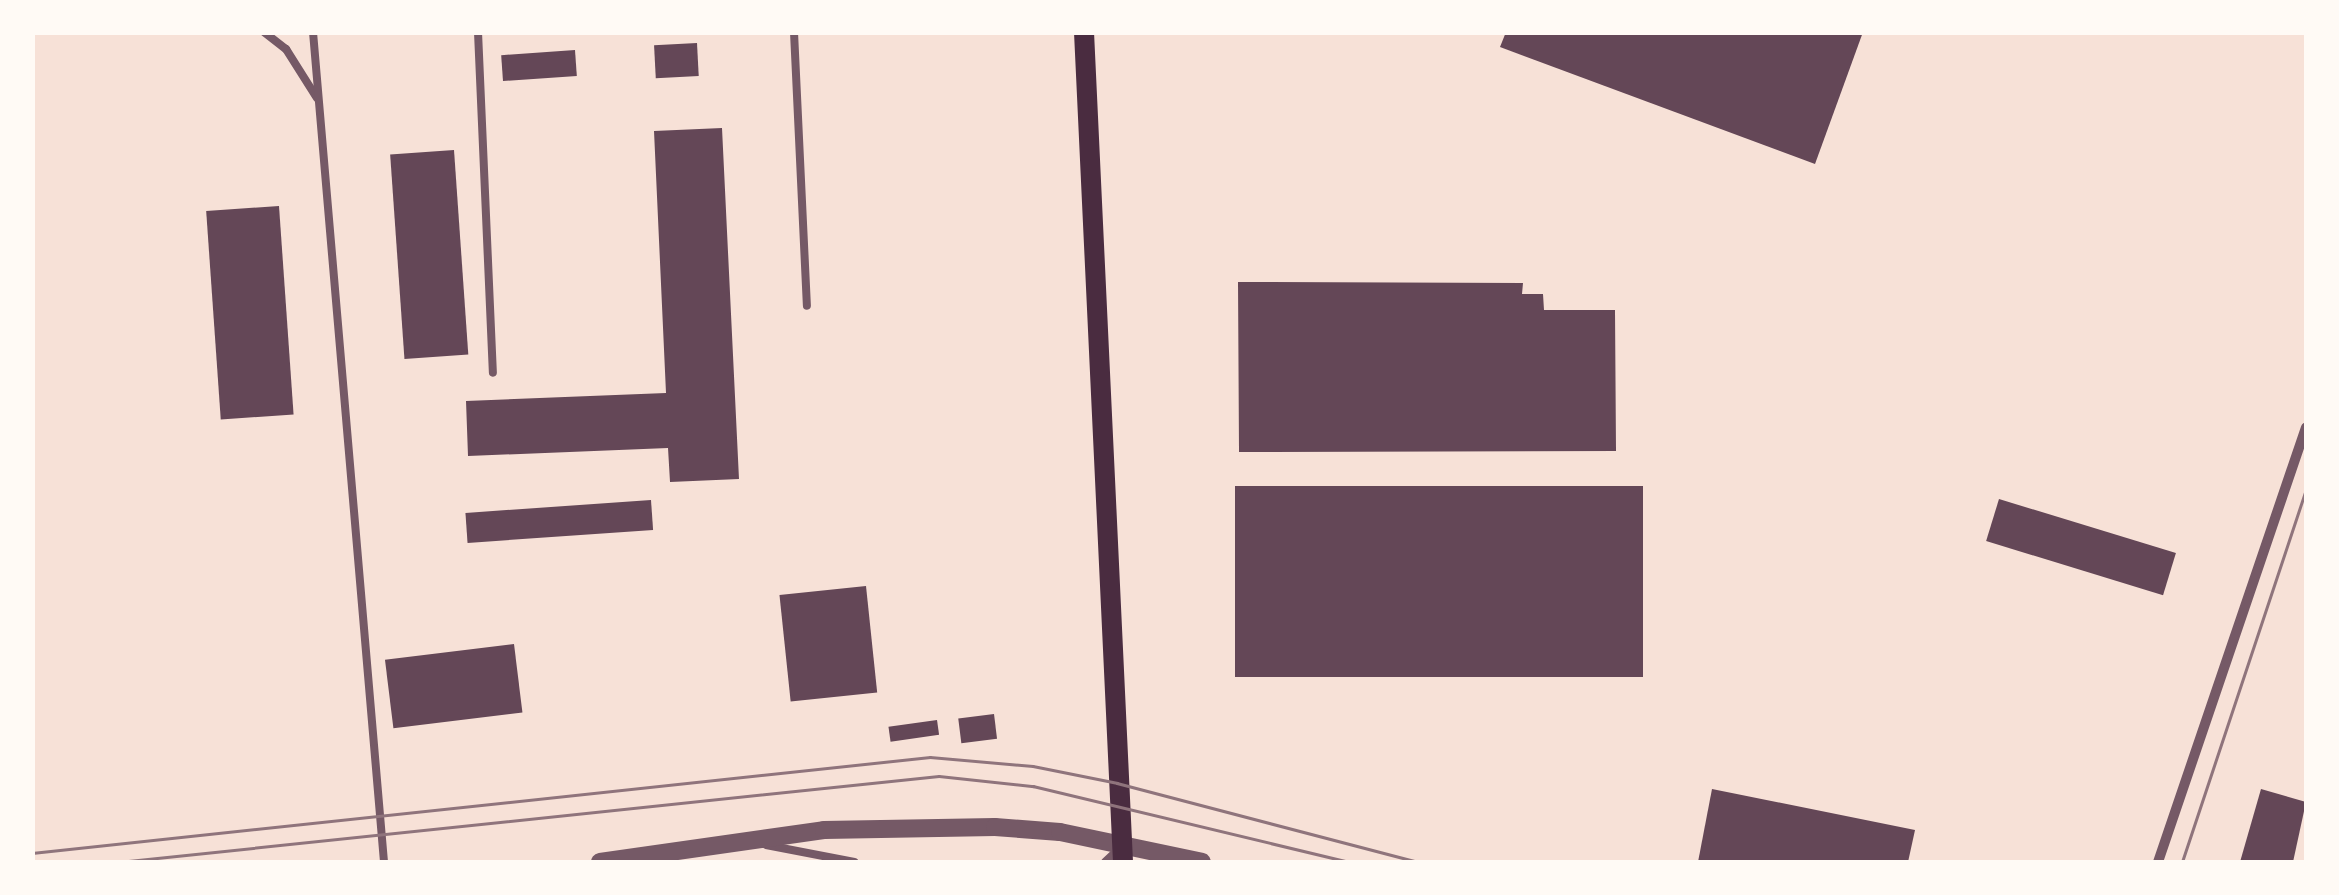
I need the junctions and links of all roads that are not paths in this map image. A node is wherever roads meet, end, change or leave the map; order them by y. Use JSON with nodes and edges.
{"nodes":[{"id":1,"x":264,"y":32,"type":"edge"},
{"id":2,"x":313,"y":32,"type":"edge"},
{"id":3,"x":478,"y":32,"type":"edge"},
{"id":4,"x":794,"y":32,"type":"edge"},
{"id":5,"x":1084,"y":32,"type":"edge"},
{"id":6,"x":319,"y":102,"type":"junction"},
{"id":7,"x":807,"y":306,"type":"dead end"},
{"id":8,"x":493,"y":373,"type":"dead end"},
{"id":9,"x":2306,"y":426,"type":"edge"},
{"id":10,"x":742,"y":841,"type":"junction"},
{"id":11,"x":1122,"y":854,"type":"edge"},
{"id":12,"x":642,"y":860,"type":"edge"},
{"id":13,"x":384,"y":862,"type":"edge"},
{"id":14,"x":600,"y":862,"type":"edge"},
{"id":15,"x":854,"y":862,"type":"edge"},
{"id":16,"x":1105,"y":862,"type":"edge"},
{"id":17,"x":1202,"y":862,"type":"edge"},
{"id":18,"x":2158,"y":862,"type":"edge"}],
"edges":[{"from":1,"to":6,"type":"lane"},
{"from":2,"to":6,"type":"lane"},
{"from":3,"to":8,"type":"lane"},
{"from":4,"to":7,"type":"lane"},
{"from":5,"to":11,"type":"main road"},
{"from":6,"to":13,"type":"lane"},
{"from":9,"to":18,"type":"street"},
{"from":10,"to":11,"type":"street"},
{"from":10,"to":12,"type":"street"},
{"from":10,"to":15,"type":"lane"},
{"from":11,"to":16,"type":"lane"},
{"from":11,"to":17,"type":"street"},
{"from":12,"to":14,"type":"street"}]}
